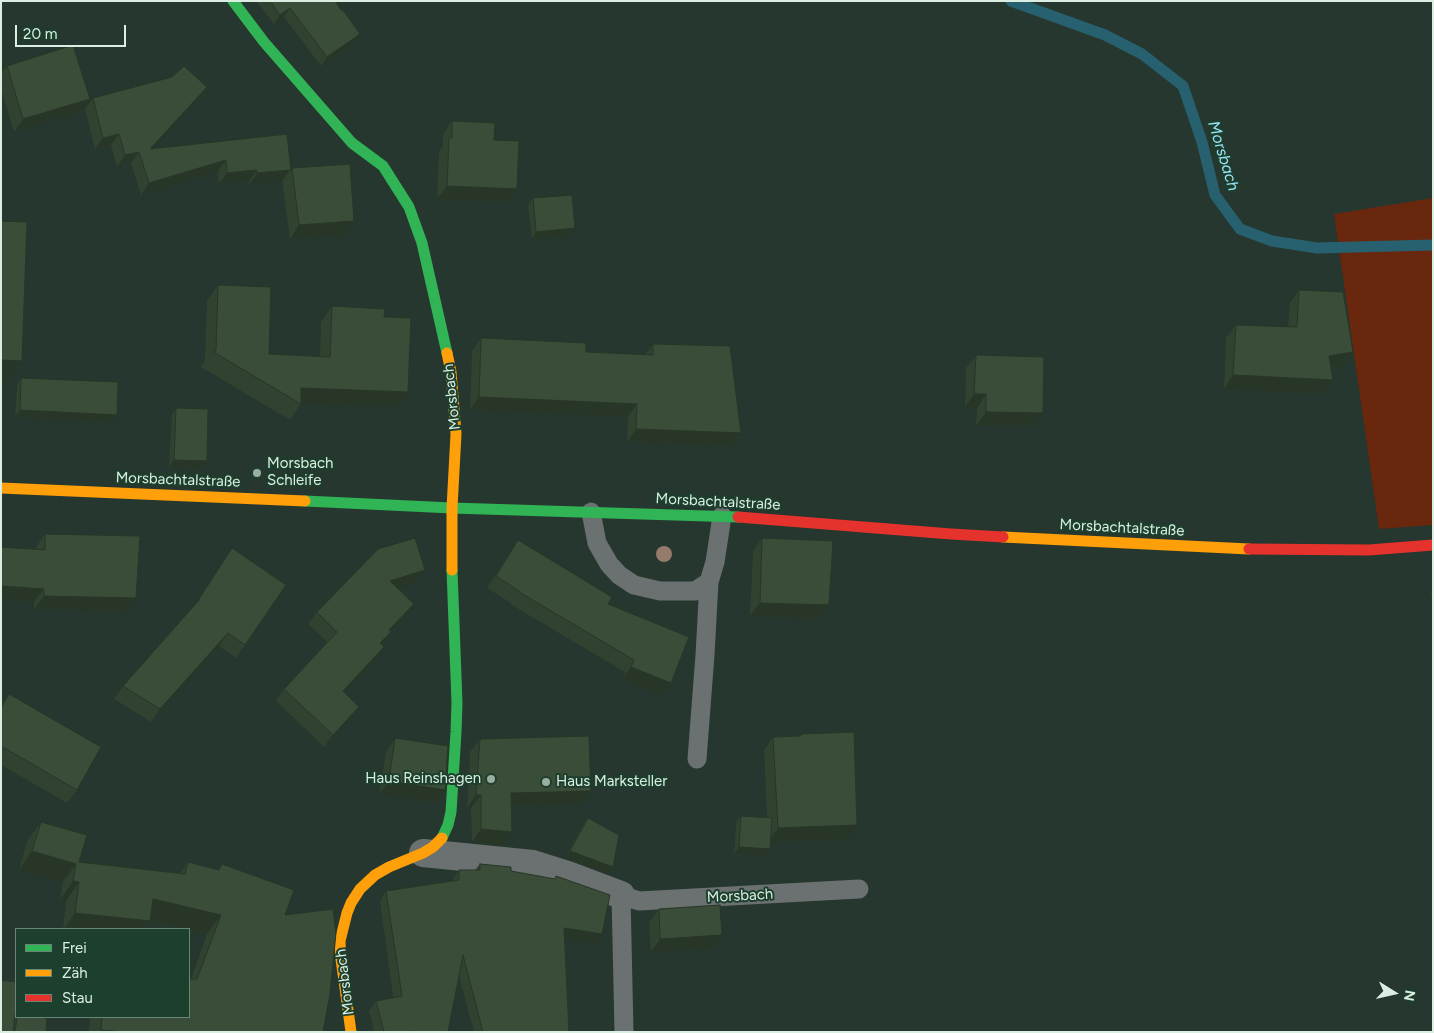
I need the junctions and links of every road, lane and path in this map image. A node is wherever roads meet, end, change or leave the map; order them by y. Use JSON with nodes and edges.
{"nodes":[{"id":1,"x":233,"y":1,"type":"edge"},
{"id":2,"x":1,"y":488,"type":"edge"},
{"id":3,"x":452,"y":508,"type":"junction"},
{"id":4,"x":592,"y":512,"type":"junction"},
{"id":5,"x":722,"y":516,"type":"junction"},
{"id":6,"x":1433,"y":545,"type":"edge"},
{"id":7,"x":709,"y":582,"type":"junction"},
{"id":8,"x":697,"y":760,"type":"dead end"},
{"id":9,"x":423,"y":853,"type":"junction"},
{"id":10,"x":860,"y":889,"type":"dead end"},
{"id":11,"x":621,"y":895,"type":"junction"},
{"id":12,"x":351,"y":1032,"type":"edge"},
{"id":13,"x":624,"y":1032,"type":"edge"}],
"edges":[{"from":1,"to":3,"type":"main road","name":"Morsbach"},
{"from":2,"to":3,"type":"main road","name":"Morsbachtalstraße"},
{"from":3,"to":4,"type":"main road","name":"Morsbachtalstraße"},
{"from":3,"to":9,"type":"main road","name":"Morsbach"},
{"from":4,"to":5,"type":"main road","name":"Morsbachtalstraße"},
{"from":4,"to":7,"type":"lane"},
{"from":5,"to":6,"type":"main road","name":"Morsbachtalstraße"},
{"from":5,"to":7,"type":"lane"},
{"from":7,"to":8,"type":"lane"},
{"from":9,"to":11,"type":"street","name":"Morsbach"},
{"from":9,"to":12,"type":"main road","name":"Morsbach"},
{"from":10,"to":11,"type":"lane","name":"Morsbach"},
{"from":11,"to":13,"type":"lane"}]}
